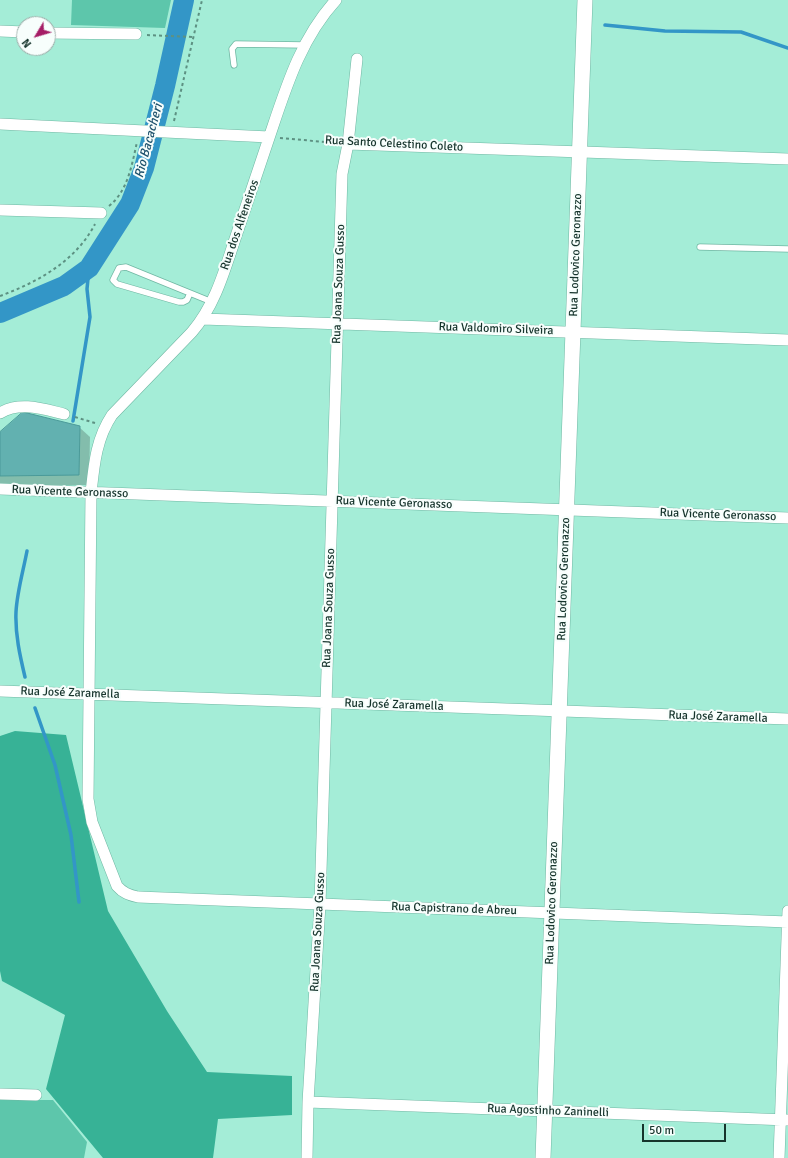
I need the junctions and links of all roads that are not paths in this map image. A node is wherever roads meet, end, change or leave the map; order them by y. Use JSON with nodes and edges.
{"nodes":[{"id":1,"x":336,"y":0,"type":"edge"},
{"id":2,"x":585,"y":0,"type":"edge"},
{"id":3,"x":0,"y":32,"type":"edge"},
{"id":4,"x":16,"y":32,"type":"edge"},
{"id":5,"x":56,"y":32,"type":"edge"},
{"id":6,"x":136,"y":34,"type":"dead end"},
{"id":7,"x":304,"y":45,"type":"junction"},
{"id":8,"x":357,"y":59,"type":"dead end"},
{"id":9,"x":234,"y":65,"type":"dead end"},
{"id":10,"x":0,"y":124,"type":"edge"},
{"id":11,"x":269,"y":137,"type":"junction"},
{"id":12,"x":348,"y":144,"type":"junction"},
{"id":13,"x":579,"y":152,"type":"junction"},
{"id":14,"x":788,"y":159,"type":"edge"},
{"id":15,"x":0,"y":210,"type":"edge"},
{"id":16,"x":100,"y":213,"type":"road end"},
{"id":17,"x":700,"y":247,"type":"dead end"},
{"id":18,"x":788,"y":249,"type":"edge"},
{"id":19,"x":190,"y":293,"type":"junction"},
{"id":20,"x":212,"y":302,"type":"junction"},
{"id":21,"x":203,"y":319,"type":"junction"},
{"id":22,"x":337,"y":324,"type":"junction"},
{"id":23,"x":573,"y":332,"type":"junction"},
{"id":24,"x":788,"y":340,"type":"edge"},
{"id":25,"x":0,"y":413,"type":"edge"},
{"id":26,"x":64,"y":414,"type":"dead end"},
{"id":27,"x":0,"y":490,"type":"edge"},
{"id":28,"x":91,"y":493,"type":"junction"},
{"id":29,"x":332,"y":501,"type":"junction"},
{"id":30,"x":566,"y":510,"type":"junction"},
{"id":31,"x":788,"y":518,"type":"edge"},
{"id":32,"x":0,"y":691,"type":"edge"},
{"id":33,"x":89,"y":694,"type":"junction"},
{"id":34,"x":326,"y":703,"type":"junction"},
{"id":35,"x":559,"y":711,"type":"junction"},
{"id":36,"x":788,"y":719,"type":"edge"},
{"id":37,"x":121,"y":891,"type":"joint"},
{"id":38,"x":320,"y":904,"type":"junction"},
{"id":39,"x":788,"y":911,"type":"edge"},
{"id":40,"x":552,"y":913,"type":"junction"},
{"id":41,"x":788,"y":922,"type":"edge"},
{"id":42,"x":0,"y":1094,"type":"edge"},
{"id":43,"x":36,"y":1095,"type":"dead end"},
{"id":44,"x":308,"y":1102,"type":"junction"},
{"id":45,"x":545,"y":1111,"type":"junction"},
{"id":46,"x":784,"y":1120,"type":"edge"},
{"id":47,"x":307,"y":1158,"type":"edge"},
{"id":48,"x":543,"y":1158,"type":"edge"},
{"id":49,"x":779,"y":1158,"type":"edge"}],
"edges":[{"from":1,"to":7,"type":"street","name":"Rua dos Alfeneiros"},
{"from":2,"to":13,"type":"main road","name":"Rua Lodovico Geronazzo"},
{"from":3,"to":4,"type":"street"},
{"from":5,"to":6,"type":"street"},
{"from":7,"to":9,"type":"lane"},
{"from":7,"to":11,"type":"street","name":"Rua dos Alfeneiros"},
{"from":8,"to":12,"type":"street","name":"Rua Joana Souza Gusso"},
{"from":10,"to":11,"type":"street"},
{"from":11,"to":20,"type":"street","name":"Rua dos Alfeneiros"},
{"from":12,"to":13,"type":"street","name":"Rua Santo Celestino Coleto"},
{"from":12,"to":22,"type":"street","name":"Rua Joana Souza Gusso"},
{"from":13,"to":14,"type":"street","name":"Rua Santo Celestino Coleto"},
{"from":13,"to":23,"type":"main road","name":"Rua Lodovico Geronazzo"},
{"from":15,"to":16,"type":"street"},
{"from":17,"to":18,"type":"lane"},
{"from":19,"to":19,"type":"lane"},
{"from":19,"to":20,"type":"lane"},
{"from":20,"to":21,"type":"street","name":"Rua dos Alfeneiros"},
{"from":21,"to":22,"type":"street","name":"Rua Valdomiro Silveira"},
{"from":21,"to":28,"type":"street","name":"Rua dos Alfeneiros"},
{"from":22,"to":23,"type":"street","name":"Rua Valdomiro Silveira"},
{"from":22,"to":29,"type":"street","name":"Rua Joana Souza Gusso"},
{"from":23,"to":24,"type":"street","name":"Rua Valdomiro Silveira"},
{"from":23,"to":30,"type":"main road","name":"Rua Lodovico Geronazzo"},
{"from":25,"to":26,"type":"street"},
{"from":27,"to":28,"type":"street","name":"Rua Vicente Geronasso"},
{"from":28,"to":29,"type":"street","name":"Rua Vicente Geronasso"},
{"from":28,"to":33,"type":"street","name":"Rua dos Alfeneiros"},
{"from":29,"to":30,"type":"street","name":"Rua Vicente Geronasso"},
{"from":29,"to":34,"type":"street","name":"Rua Joana Souza Gusso"},
{"from":30,"to":31,"type":"street","name":"Rua Vicente Geronasso"},
{"from":30,"to":35,"type":"main road","name":"Rua Lodovico Geronazzo"},
{"from":32,"to":33,"type":"street","name":"Rua José Zaramella"},
{"from":33,"to":34,"type":"street","name":"Rua José Zaramella"},
{"from":33,"to":37,"type":"street","name":"Rua dos Alfeneiros"},
{"from":34,"to":35,"type":"street","name":"Rua José Zaramella"},
{"from":34,"to":38,"type":"street","name":"Rua Joana Souza Gusso"},
{"from":35,"to":36,"type":"street","name":"Rua José Zaramella"},
{"from":35,"to":40,"type":"main road","name":"Rua Lodovico Geronazzo"},
{"from":37,"to":38,"type":"street","name":"Rua Capistrano de Abreu"},
{"from":38,"to":40,"type":"street","name":"Rua Capistrano de Abreu"},
{"from":38,"to":44,"type":"street","name":"Rua Joana Souza Gusso"},
{"from":39,"to":41,"type":"street"},
{"from":40,"to":41,"type":"street","name":"Rua Capistrano de Abreu"},
{"from":40,"to":45,"type":"main road","name":"Rua Lodovico Geronazzo"},
{"from":41,"to":46,"type":"street"},
{"from":42,"to":43,"type":"street"},
{"from":44,"to":45,"type":"street","name":"Rua Agostinho Zaninelli"},
{"from":44,"to":47,"type":"street","name":"Rua Joana Souza Gusso"},
{"from":45,"to":46,"type":"street","name":"Rua Agostinho Zaninelli"},
{"from":45,"to":48,"type":"main road","name":"Rua Lodovico Geronazzo"},
{"from":46,"to":49,"type":"street"}]}
